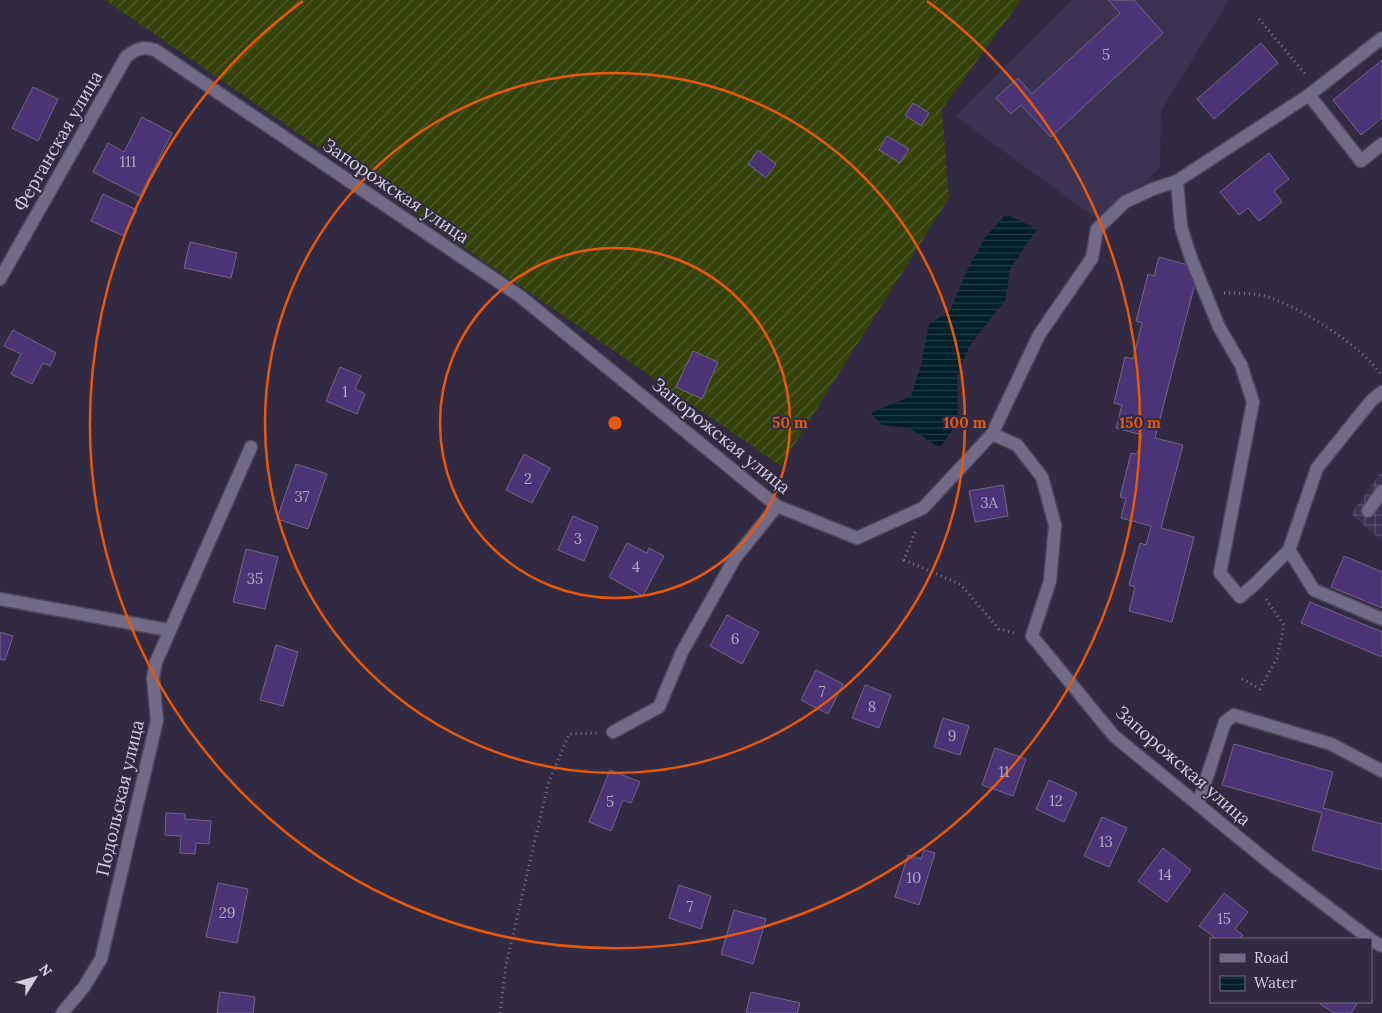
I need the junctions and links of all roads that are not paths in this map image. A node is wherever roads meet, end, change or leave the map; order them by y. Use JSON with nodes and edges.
{"nodes":[{"id":1,"x":1382,"y":38,"type":"edge"},
{"id":2,"x":135,"y":50,"type":"joint"},
{"id":3,"x":1314,"y":92,"type":"junction"},
{"id":4,"x":1382,"y":144,"type":"edge"},
{"id":5,"x":1176,"y":181,"type":"junction"},
{"id":6,"x":0,"y":278,"type":"edge"},
{"id":7,"x":1382,"y":392,"type":"edge"},
{"id":8,"x":992,"y":434,"type":"junction"},
{"id":9,"x":251,"y":447,"type":"dead end"},
{"id":10,"x":1382,"y":491,"type":"edge"},
{"id":11,"x":777,"y":506,"type":"junction"},
{"id":12,"x":1368,"y":511,"type":"dead end"},
{"id":13,"x":1288,"y":550,"type":"junction"},
{"id":14,"x":0,"y":600,"type":"edge"},
{"id":15,"x":1382,"y":620,"type":"edge"},
{"id":16,"x":168,"y":630,"type":"junction"},
{"id":17,"x":613,"y":732,"type":"road end"},
{"id":18,"x":1382,"y":771,"type":"edge"},
{"id":19,"x":1198,"y":804,"type":"junction"},
{"id":20,"x":1369,"y":938,"type":"edge"},
{"id":21,"x":62,"y":1013,"type":"edge"}],
"edges":[{"from":1,"to":3,"type":"street","name":"Запорожская улица"},
{"from":2,"to":6,"type":"street","name":"Ферганская улица"},
{"from":2,"to":11,"type":"street","name":"Запорожская улица"},
{"from":3,"to":4,"type":"street"},
{"from":3,"to":5,"type":"street","name":"Запорожская улица"},
{"from":5,"to":8,"type":"street","name":"Запорожская улица"},
{"from":5,"to":13,"type":"street"},
{"from":7,"to":13,"type":"street"},
{"from":8,"to":11,"type":"street","name":"Запорожская улица"},
{"from":8,"to":19,"type":"street","name":"Запорожская улица"},
{"from":9,"to":16,"type":"street","name":"Подольская улица"},
{"from":10,"to":12,"type":"street"},
{"from":11,"to":17,"type":"street"},
{"from":13,"to":15,"type":"street"},
{"from":14,"to":16,"type":"street"},
{"from":16,"to":21,"type":"street","name":"Подольская улица"},
{"from":18,"to":19,"type":"street"},
{"from":19,"to":20,"type":"street","name":"Запорожская улица"}]}
